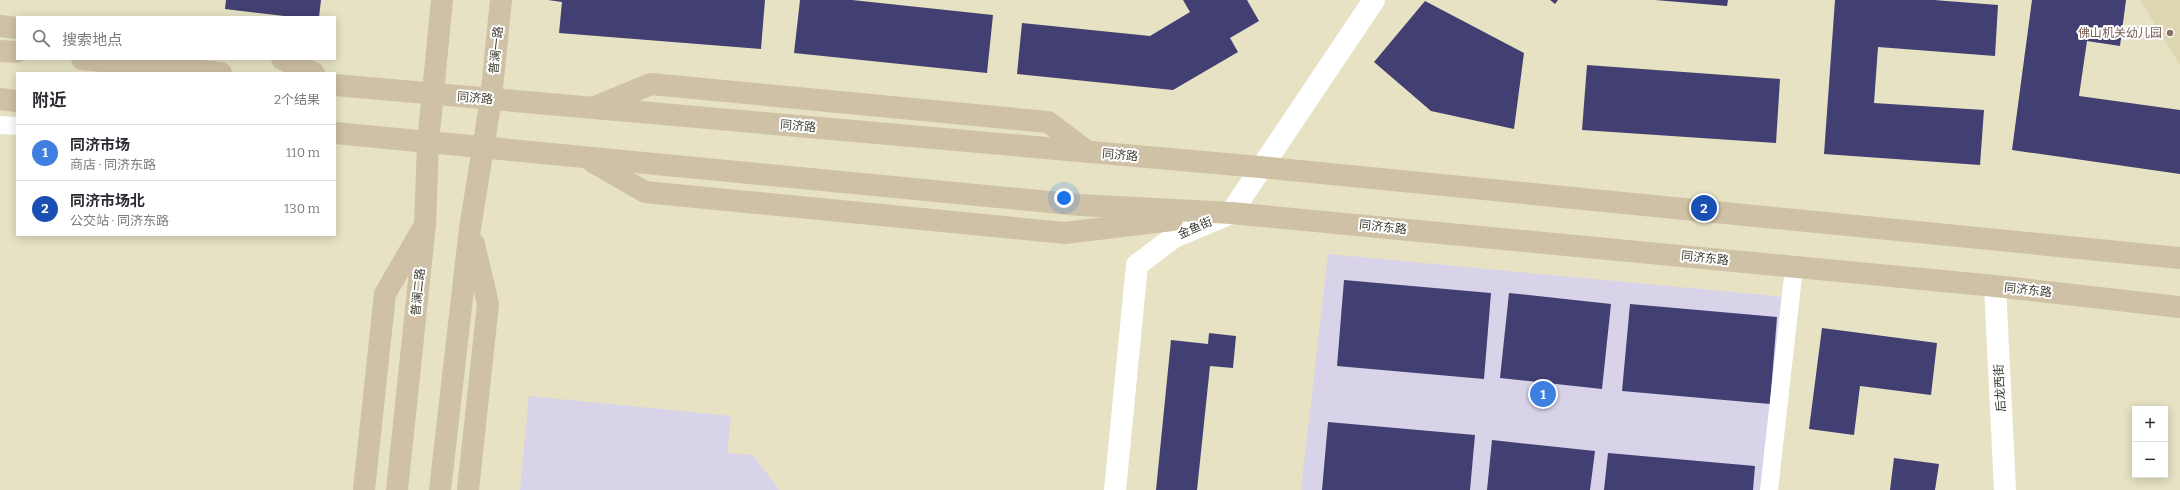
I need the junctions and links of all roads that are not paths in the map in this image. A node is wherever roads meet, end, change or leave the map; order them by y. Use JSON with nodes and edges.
{"nodes":[{"id":1,"x":442,"y":0,"type":"edge"},
{"id":2,"x":501,"y":0,"type":"edge"},
{"id":3,"x":1374,"y":0,"type":"edge"},
{"id":4,"x":0,"y":26,"type":"edge"},
{"id":5,"x":16,"y":28,"type":"edge"},
{"id":6,"x":0,"y":51,"type":"edge"},
{"id":7,"x":16,"y":52,"type":"edge"},
{"id":8,"x":92,"y":60,"type":"edge"},
{"id":9,"x":284,"y":60,"type":"edge"},
{"id":10,"x":211,"y":72,"type":"edge"},
{"id":11,"x":312,"y":72,"type":"edge"},
{"id":12,"x":337,"y":84,"type":"edge"},
{"id":13,"x":433,"y":94,"type":"junction"},
{"id":14,"x":491,"y":99,"type":"junction"},
{"id":15,"x":0,"y":100,"type":"edge"},
{"id":16,"x":16,"y":101,"type":"edge"},
{"id":17,"x":592,"y":108,"type":"junction"},
{"id":18,"x":0,"y":125,"type":"edge"},
{"id":19,"x":16,"y":126,"type":"edge"},
{"id":20,"x":336,"y":134,"type":"edge"},
{"id":21,"x":428,"y":143,"type":"junction"},
{"id":22,"x":483,"y":148,"type":"junction"},
{"id":23,"x":1088,"y":152,"type":"junction"},
{"id":24,"x":588,"y":159,"type":"junction"},
{"id":25,"x":1260,"y":167,"type":"junction"},
{"id":26,"x":1231,"y":212,"type":"junction"},
{"id":27,"x":425,"y":224,"type":"junction"},
{"id":28,"x":470,"y":228,"type":"junction"},
{"id":29,"x":2180,"y":258,"type":"edge"},
{"id":30,"x":1794,"y":267,"type":"junction"},
{"id":31,"x":1995,"y":286,"type":"junction"},
{"id":32,"x":2180,"y":307,"type":"edge"},
{"id":33,"x":364,"y":490,"type":"edge"},
{"id":34,"x":397,"y":490,"type":"edge"},
{"id":35,"x":440,"y":490,"type":"edge"},
{"id":36,"x":468,"y":490,"type":"edge"},
{"id":37,"x":1115,"y":490,"type":"edge"},
{"id":38,"x":1769,"y":490,"type":"edge"},
{"id":39,"x":2005,"y":490,"type":"edge"}],
"edges":[{"from":1,"to":13,"type":"main road"},
{"from":2,"to":14,"type":"main road","name":"普澜一路"},
{"from":3,"to":25,"type":"street"},
{"from":4,"to":5,"type":"main road"},
{"from":6,"to":7,"type":"main road"},
{"from":8,"to":10,"type":"main road"},
{"from":9,"to":11,"type":"main road"},
{"from":12,"to":13,"type":"main road","name":"同济路"},
{"from":13,"to":14,"type":"main road","name":"同济路"},
{"from":13,"to":21,"type":"main road","name":"普澜二路"},
{"from":14,"to":17,"type":"main road","name":"同济路"},
{"from":14,"to":22,"type":"main road"},
{"from":15,"to":16,"type":"main road"},
{"from":17,"to":23,"type":"main road","name":"同济路"},
{"from":17,"to":23,"type":"main road"},
{"from":18,"to":19,"type":"lane"},
{"from":20,"to":21,"type":"main road"},
{"from":21,"to":22,"type":"main road"},
{"from":21,"to":27,"type":"main road","name":"普澜二路"},
{"from":22,"to":24,"type":"main road"},
{"from":22,"to":28,"type":"main road"},
{"from":23,"to":25,"type":"main road","name":"同济路"},
{"from":24,"to":26,"type":"main road"},
{"from":24,"to":26,"type":"main road"},
{"from":25,"to":26,"type":"street"},
{"from":25,"to":29,"type":"main road"},
{"from":26,"to":30,"type":"main road","name":"同济东路"},
{"from":26,"to":37,"type":"street","name":"金鱼街"},
{"from":27,"to":33,"type":"main road"},
{"from":27,"to":34,"type":"main road","name":"普澜二路"},
{"from":28,"to":35,"type":"main road"},
{"from":28,"to":36,"type":"main road"},
{"from":30,"to":31,"type":"main road","name":"同济东路"},
{"from":30,"to":38,"type":"lane"},
{"from":31,"to":32,"type":"main road","name":"同济东路"},
{"from":31,"to":39,"type":"street","name":"后龙西街"}]}
